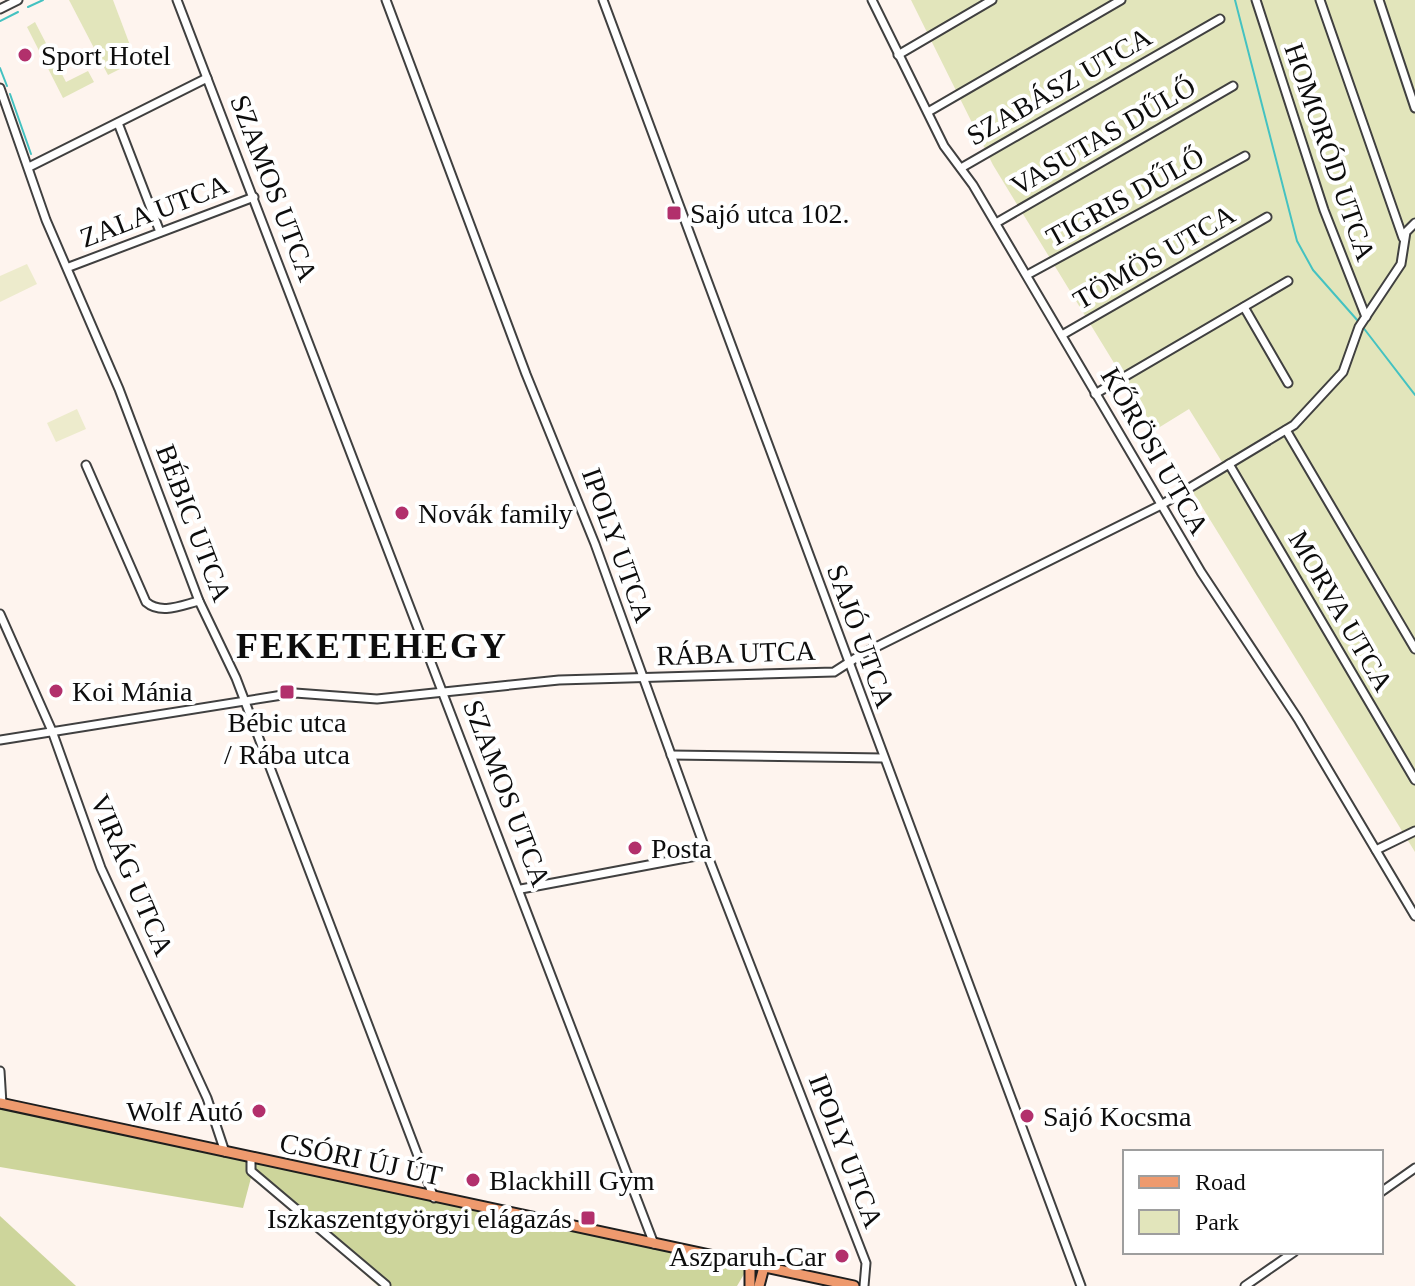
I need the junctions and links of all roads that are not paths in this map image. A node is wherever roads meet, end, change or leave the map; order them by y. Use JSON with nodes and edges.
{"nodes":[{"id":1,"x":18,"y":0,"type":"edge"},
{"id":2,"x":177,"y":0,"type":"edge"},
{"id":3,"x":386,"y":0,"type":"edge"},
{"id":4,"x":603,"y":0,"type":"edge"},
{"id":5,"x":872,"y":0,"type":"edge"},
{"id":6,"x":992,"y":0,"type":"edge"},
{"id":7,"x":1121,"y":0,"type":"edge"},
{"id":8,"x":1256,"y":0,"type":"edge"},
{"id":9,"x":1320,"y":0,"type":"edge"},
{"id":10,"x":1379,"y":0,"type":"edge"},
{"id":11,"x":0,"y":9,"type":"edge"},
{"id":12,"x":1220,"y":19,"type":"dead end"},
{"id":13,"x":898,"y":55,"type":"junction"},
{"id":14,"x":207,"y":78,"type":"junction"},
{"id":15,"x":1233,"y":86,"type":"dead end"},
{"id":16,"x":0,"y":88,"type":"edge"},
{"id":17,"x":1415,"y":108,"type":"edge"},
{"id":18,"x":928,"y":112,"type":"junction"},
{"id":19,"x":118,"y":123,"type":"junction"},
{"id":20,"x":1245,"y":156,"type":"dead end"},
{"id":21,"x":29,"y":167,"type":"junction"},
{"id":22,"x":961,"y":168,"type":"junction"},
{"id":23,"x":254,"y":197,"type":"junction"},
{"id":24,"x":1267,"y":217,"type":"dead end"},
{"id":25,"x":996,"y":223,"type":"junction"},
{"id":26,"x":1415,"y":223,"type":"edge"},
{"id":27,"x":160,"y":232,"type":"junction"},
{"id":28,"x":1403,"y":238,"type":"junction"},
{"id":29,"x":1409,"y":254,"type":"edge"},
{"id":30,"x":69,"y":267,"type":"junction"},
{"id":31,"x":1027,"y":275,"type":"junction"},
{"id":32,"x":1288,"y":281,"type":"dead end"},
{"id":33,"x":1244,"y":307,"type":"junction"},
{"id":34,"x":1362,"y":322,"type":"junction"},
{"id":35,"x":1062,"y":335,"type":"junction"},
{"id":36,"x":1288,"y":383,"type":"dead end"},
{"id":37,"x":1095,"y":394,"type":"junction"},
{"id":38,"x":1286,"y":430,"type":"junction"},
{"id":39,"x":1229,"y":464,"type":"junction"},
{"id":40,"x":86,"y":465,"type":"dead end"},
{"id":41,"x":1161,"y":505,"type":"junction"},
{"id":42,"x":199,"y":601,"type":"junction"},
{"id":43,"x":0,"y":614,"type":"edge"},
{"id":44,"x":1415,"y":649,"type":"edge"},
{"id":45,"x":850,"y":664,"type":"junction"},
{"id":46,"x":643,"y":678,"type":"junction"},
{"id":47,"x":445,"y":691,"type":"junction"},
{"id":48,"x":245,"y":701,"type":"junction"},
{"id":49,"x":52,"y":731,"type":"junction"},
{"id":50,"x":0,"y":740,"type":"edge"},
{"id":51,"x":671,"y":755,"type":"junction"},
{"id":52,"x":883,"y":758,"type":"junction"},
{"id":53,"x":1415,"y":780,"type":"edge"},
{"id":54,"x":1415,"y":831,"type":"edge"},
{"id":55,"x":1376,"y":850,"type":"junction"},
{"id":56,"x":707,"y":854,"type":"junction"},
{"id":57,"x":521,"y":889,"type":"junction"},
{"id":58,"x":1415,"y":916,"type":"edge"},
{"id":59,"x":0,"y":1071,"type":"edge"},
{"id":60,"x":1,"y":1104,"type":"edge"},
{"id":61,"x":225,"y":1152,"type":"junction"},
{"id":62,"x":251,"y":1158,"type":"junction"},
{"id":63,"x":1415,"y":1168,"type":"edge"},
{"id":64,"x":1383,"y":1191,"type":"edge"},
{"id":65,"x":434,"y":1198,"type":"junction"},
{"id":66,"x":654,"y":1244,"type":"junction"},
{"id":67,"x":1291,"y":1254,"type":"edge"},
{"id":68,"x":750,"y":1264,"type":"junction"},
{"id":69,"x":764,"y":1267,"type":"junction"},
{"id":70,"x":386,"y":1285,"type":"edge"},
{"id":71,"x":750,"y":1286,"type":"edge"},
{"id":72,"x":759,"y":1286,"type":"edge"},
{"id":73,"x":854,"y":1286,"type":"edge"},
{"id":74,"x":864,"y":1286,"type":"edge"},
{"id":75,"x":1081,"y":1286,"type":"edge"},
{"id":76,"x":1245,"y":1286,"type":"edge"}],
"edges":[{"from":1,"to":11,"type":"street"},
{"from":2,"to":14,"type":"street","name":"SZAMOS UTCA"},
{"from":3,"to":46,"type":"street","name":"IPOLY UTCA"},
{"from":4,"to":45,"type":"street","name":"SAJÓ UTCA"},
{"from":5,"to":13,"type":"street","name":"KŐRÖSI UTCA"},
{"from":6,"to":13,"type":"street"},
{"from":7,"to":18,"type":"street"},
{"from":8,"to":34,"type":"street","name":"HOMORÓD UTCA"},
{"from":9,"to":28,"type":"street"},
{"from":10,"to":17,"type":"street"},
{"from":12,"to":22,"type":"street","name":"SZABÁSZ UTCA"},
{"from":13,"to":18,"type":"street","name":"KŐRÖSI UTCA"},
{"from":14,"to":19,"type":"street"},
{"from":14,"to":23,"type":"street","name":"SZAMOS UTCA"},
{"from":15,"to":25,"type":"street","name":"VASUTAS DŰLŐ"},
{"from":16,"to":21,"type":"street","name":"BÉBIC UTCA"},
{"from":18,"to":22,"type":"street","name":"KŐRÖSI UTCA"},
{"from":19,"to":21,"type":"street"},
{"from":19,"to":27,"type":"street"},
{"from":20,"to":31,"type":"street","name":"TIGRIS DŰLŐ"},
{"from":21,"to":30,"type":"street","name":"BÉBIC UTCA"},
{"from":22,"to":25,"type":"street","name":"KŐRÖSI UTCA"},
{"from":23,"to":27,"type":"street","name":"ZALA UTCA"},
{"from":23,"to":47,"type":"street","name":"SZAMOS UTCA"},
{"from":24,"to":35,"type":"street","name":"TÖMÖS UTCA"},
{"from":25,"to":31,"type":"street","name":"KŐRÖSI UTCA"},
{"from":26,"to":28,"type":"street"},
{"from":27,"to":30,"type":"street","name":"ZALA UTCA"},
{"from":28,"to":29,"type":"street"},
{"from":29,"to":34,"type":"street","name":"RÁBA UTCA"},
{"from":30,"to":42,"type":"street","name":"BÉBIC UTCA"},
{"from":31,"to":35,"type":"street","name":"KŐRÖSI UTCA"},
{"from":32,"to":33,"type":"street"},
{"from":33,"to":36,"type":"street"},
{"from":33,"to":37,"type":"street"},
{"from":34,"to":38,"type":"street","name":"RÁBA UTCA"},
{"from":35,"to":37,"type":"street","name":"KŐRÖSI UTCA"},
{"from":37,"to":41,"type":"street","name":"KŐRÖSI UTCA"},
{"from":38,"to":39,"type":"street","name":"RÁBA UTCA"},
{"from":38,"to":44,"type":"street"},
{"from":39,"to":41,"type":"street","name":"RÁBA UTCA"},
{"from":39,"to":53,"type":"street","name":"MORVA UTCA"},
{"from":40,"to":42,"type":"street"},
{"from":41,"to":45,"type":"street","name":"RÁBA UTCA"},
{"from":41,"to":55,"type":"street","name":"KŐRÖSI UTCA"},
{"from":42,"to":48,"type":"street","name":"BÉBIC UTCA"},
{"from":43,"to":49,"type":"street","name":"VIRÁG UTCA"},
{"from":45,"to":46,"type":"street","name":"RÁBA UTCA"},
{"from":45,"to":52,"type":"street","name":"SAJÓ UTCA"},
{"from":46,"to":47,"type":"street","name":"RÁBA UTCA"},
{"from":46,"to":51,"type":"street","name":"IPOLY UTCA"},
{"from":47,"to":48,"type":"street","name":"RÁBA UTCA"},
{"from":47,"to":57,"type":"street","name":"SZAMOS UTCA"},
{"from":48,"to":49,"type":"street","name":"RÁBA UTCA"},
{"from":48,"to":65,"type":"street","name":"BÉBIC UTCA"},
{"from":49,"to":50,"type":"street","name":"RÁBA UTCA"},
{"from":49,"to":61,"type":"street","name":"VIRÁG UTCA"},
{"from":51,"to":52,"type":"street"},
{"from":51,"to":56,"type":"street","name":"IPOLY UTCA"},
{"from":52,"to":75,"type":"street","name":"SAJÓ UTCA"},
{"from":54,"to":55,"type":"street"},
{"from":55,"to":58,"type":"street","name":"KŐRÖSI UTCA"},
{"from":56,"to":57,"type":"street"},
{"from":56,"to":74,"type":"street","name":"IPOLY UTCA"},
{"from":57,"to":66,"type":"street","name":"SZAMOS UTCA"},
{"from":59,"to":60,"type":"street"},
{"from":60,"to":61,"type":"main road","name":"CSÓRI ÚJ ÚT"},
{"from":61,"to":62,"type":"main road","name":"CSÓRI ÚJ ÚT"},
{"from":62,"to":65,"type":"main road","name":"CSÓRI ÚJ ÚT"},
{"from":62,"to":70,"type":"street"},
{"from":63,"to":64,"type":"street"},
{"from":65,"to":66,"type":"main road","name":"CSÓRI ÚJ ÚT"},
{"from":66,"to":68,"type":"main road","name":"CSÓRI ÚJ ÚT"},
{"from":67,"to":76,"type":"street"},
{"from":68,"to":69,"type":"main road","name":"CSÓRI ÚJ ÚT"},
{"from":68,"to":71,"type":"main road"},
{"from":69,"to":72,"type":"main road"},
{"from":69,"to":73,"type":"main road","name":"CSÓRI ÚJ ÚT"}]}
